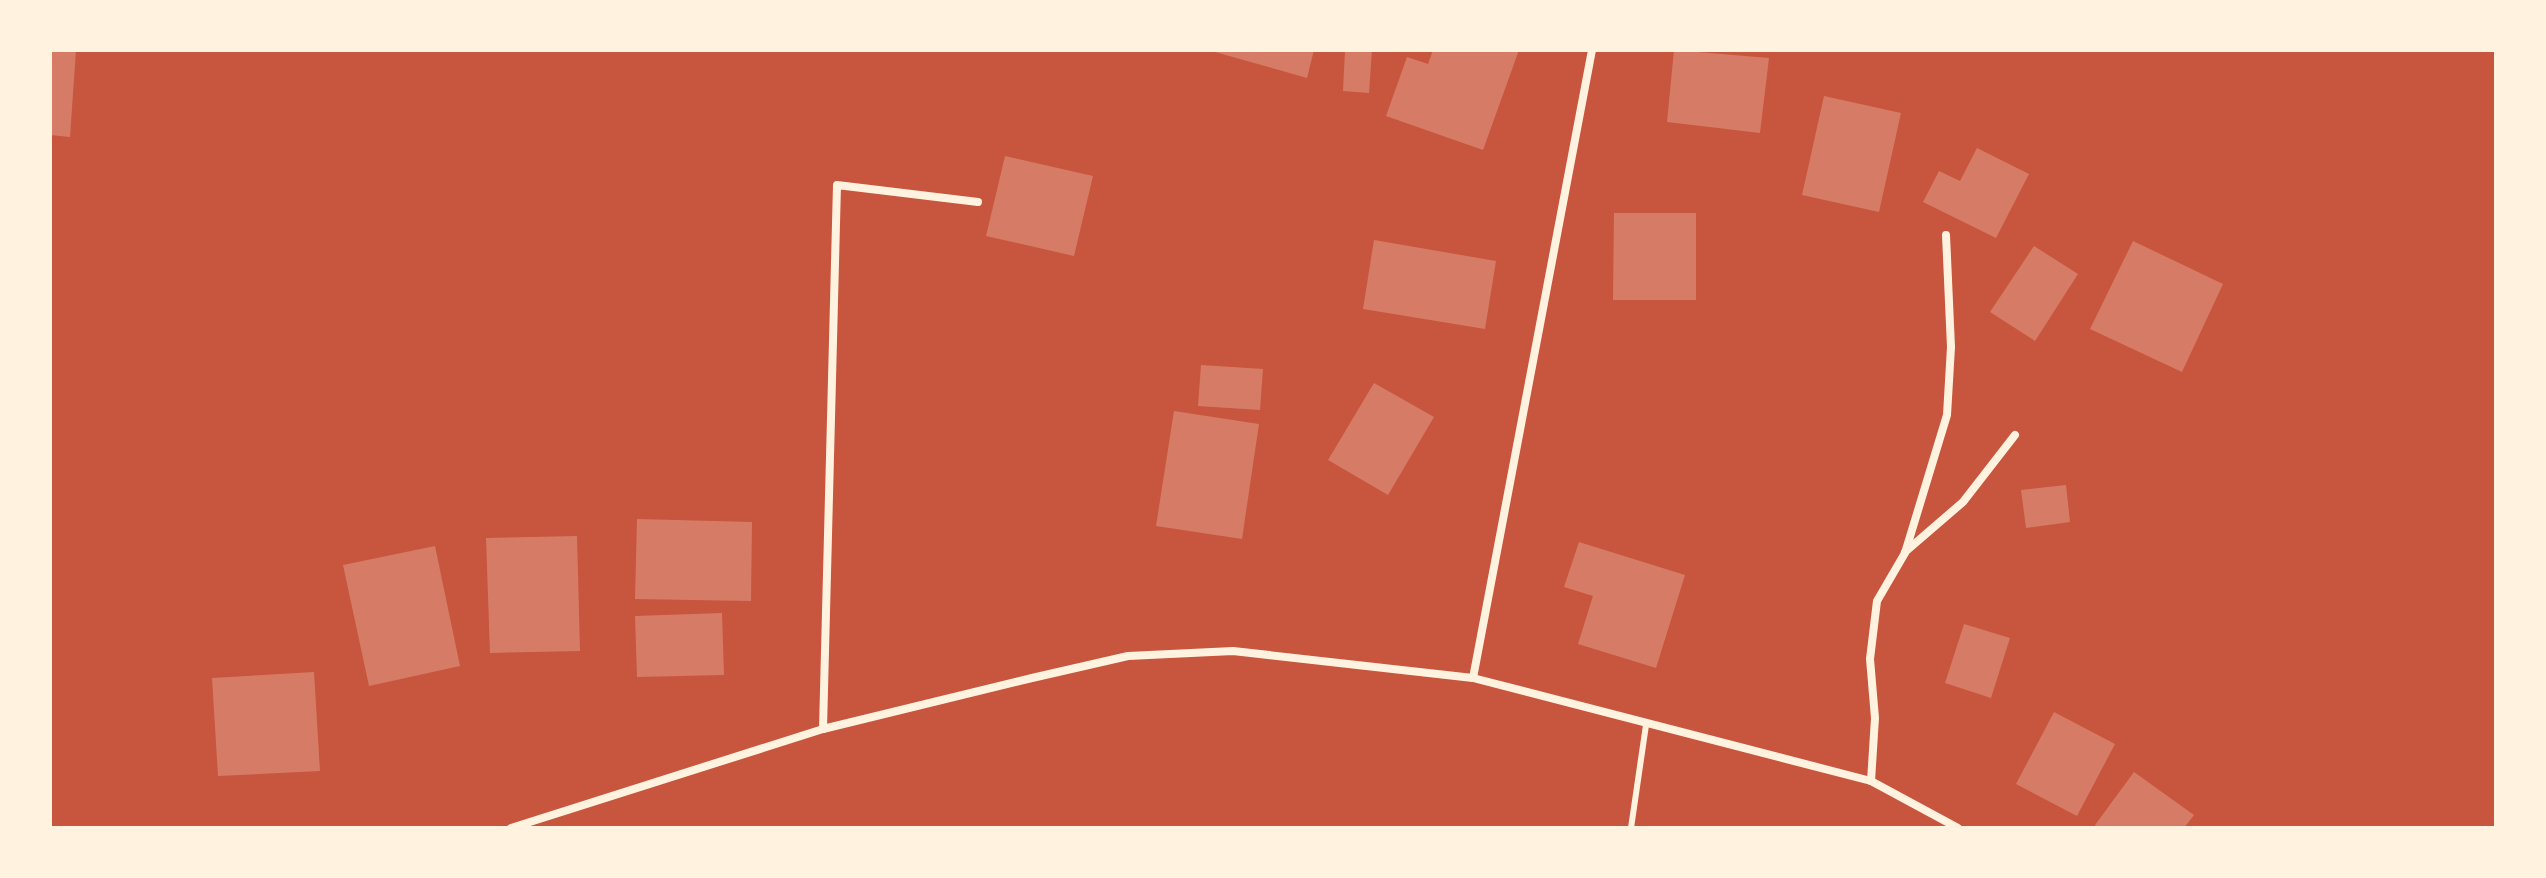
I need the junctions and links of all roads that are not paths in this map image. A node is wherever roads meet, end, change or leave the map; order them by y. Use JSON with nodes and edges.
{"nodes":[{"id":1,"x":1592,"y":50,"type":"edge"},
{"id":2,"x":978,"y":202,"type":"dead end"},
{"id":3,"x":1946,"y":235,"type":"dead end"},
{"id":4,"x":2015,"y":435,"type":"dead end"},
{"id":5,"x":1905,"y":553,"type":"junction"},
{"id":6,"x":1473,"y":678,"type":"junction"},
{"id":7,"x":1646,"y":725,"type":"junction"},
{"id":8,"x":823,"y":729,"type":"junction"},
{"id":9,"x":1871,"y":781,"type":"junction"},
{"id":10,"x":511,"y":828,"type":"edge"},
{"id":11,"x":1631,"y":828,"type":"edge"},
{"id":12,"x":1958,"y":828,"type":"edge"}],
"edges":[{"from":1,"to":6,"type":"street"},
{"from":2,"to":8,"type":"street"},
{"from":3,"to":5,"type":"street"},
{"from":4,"to":5,"type":"street"},
{"from":5,"to":9,"type":"street"},
{"from":6,"to":7,"type":"street"},
{"from":6,"to":8,"type":"street"},
{"from":7,"to":9,"type":"street"},
{"from":7,"to":11,"type":"lane"},
{"from":8,"to":10,"type":"street"},
{"from":9,"to":12,"type":"street"}]}
